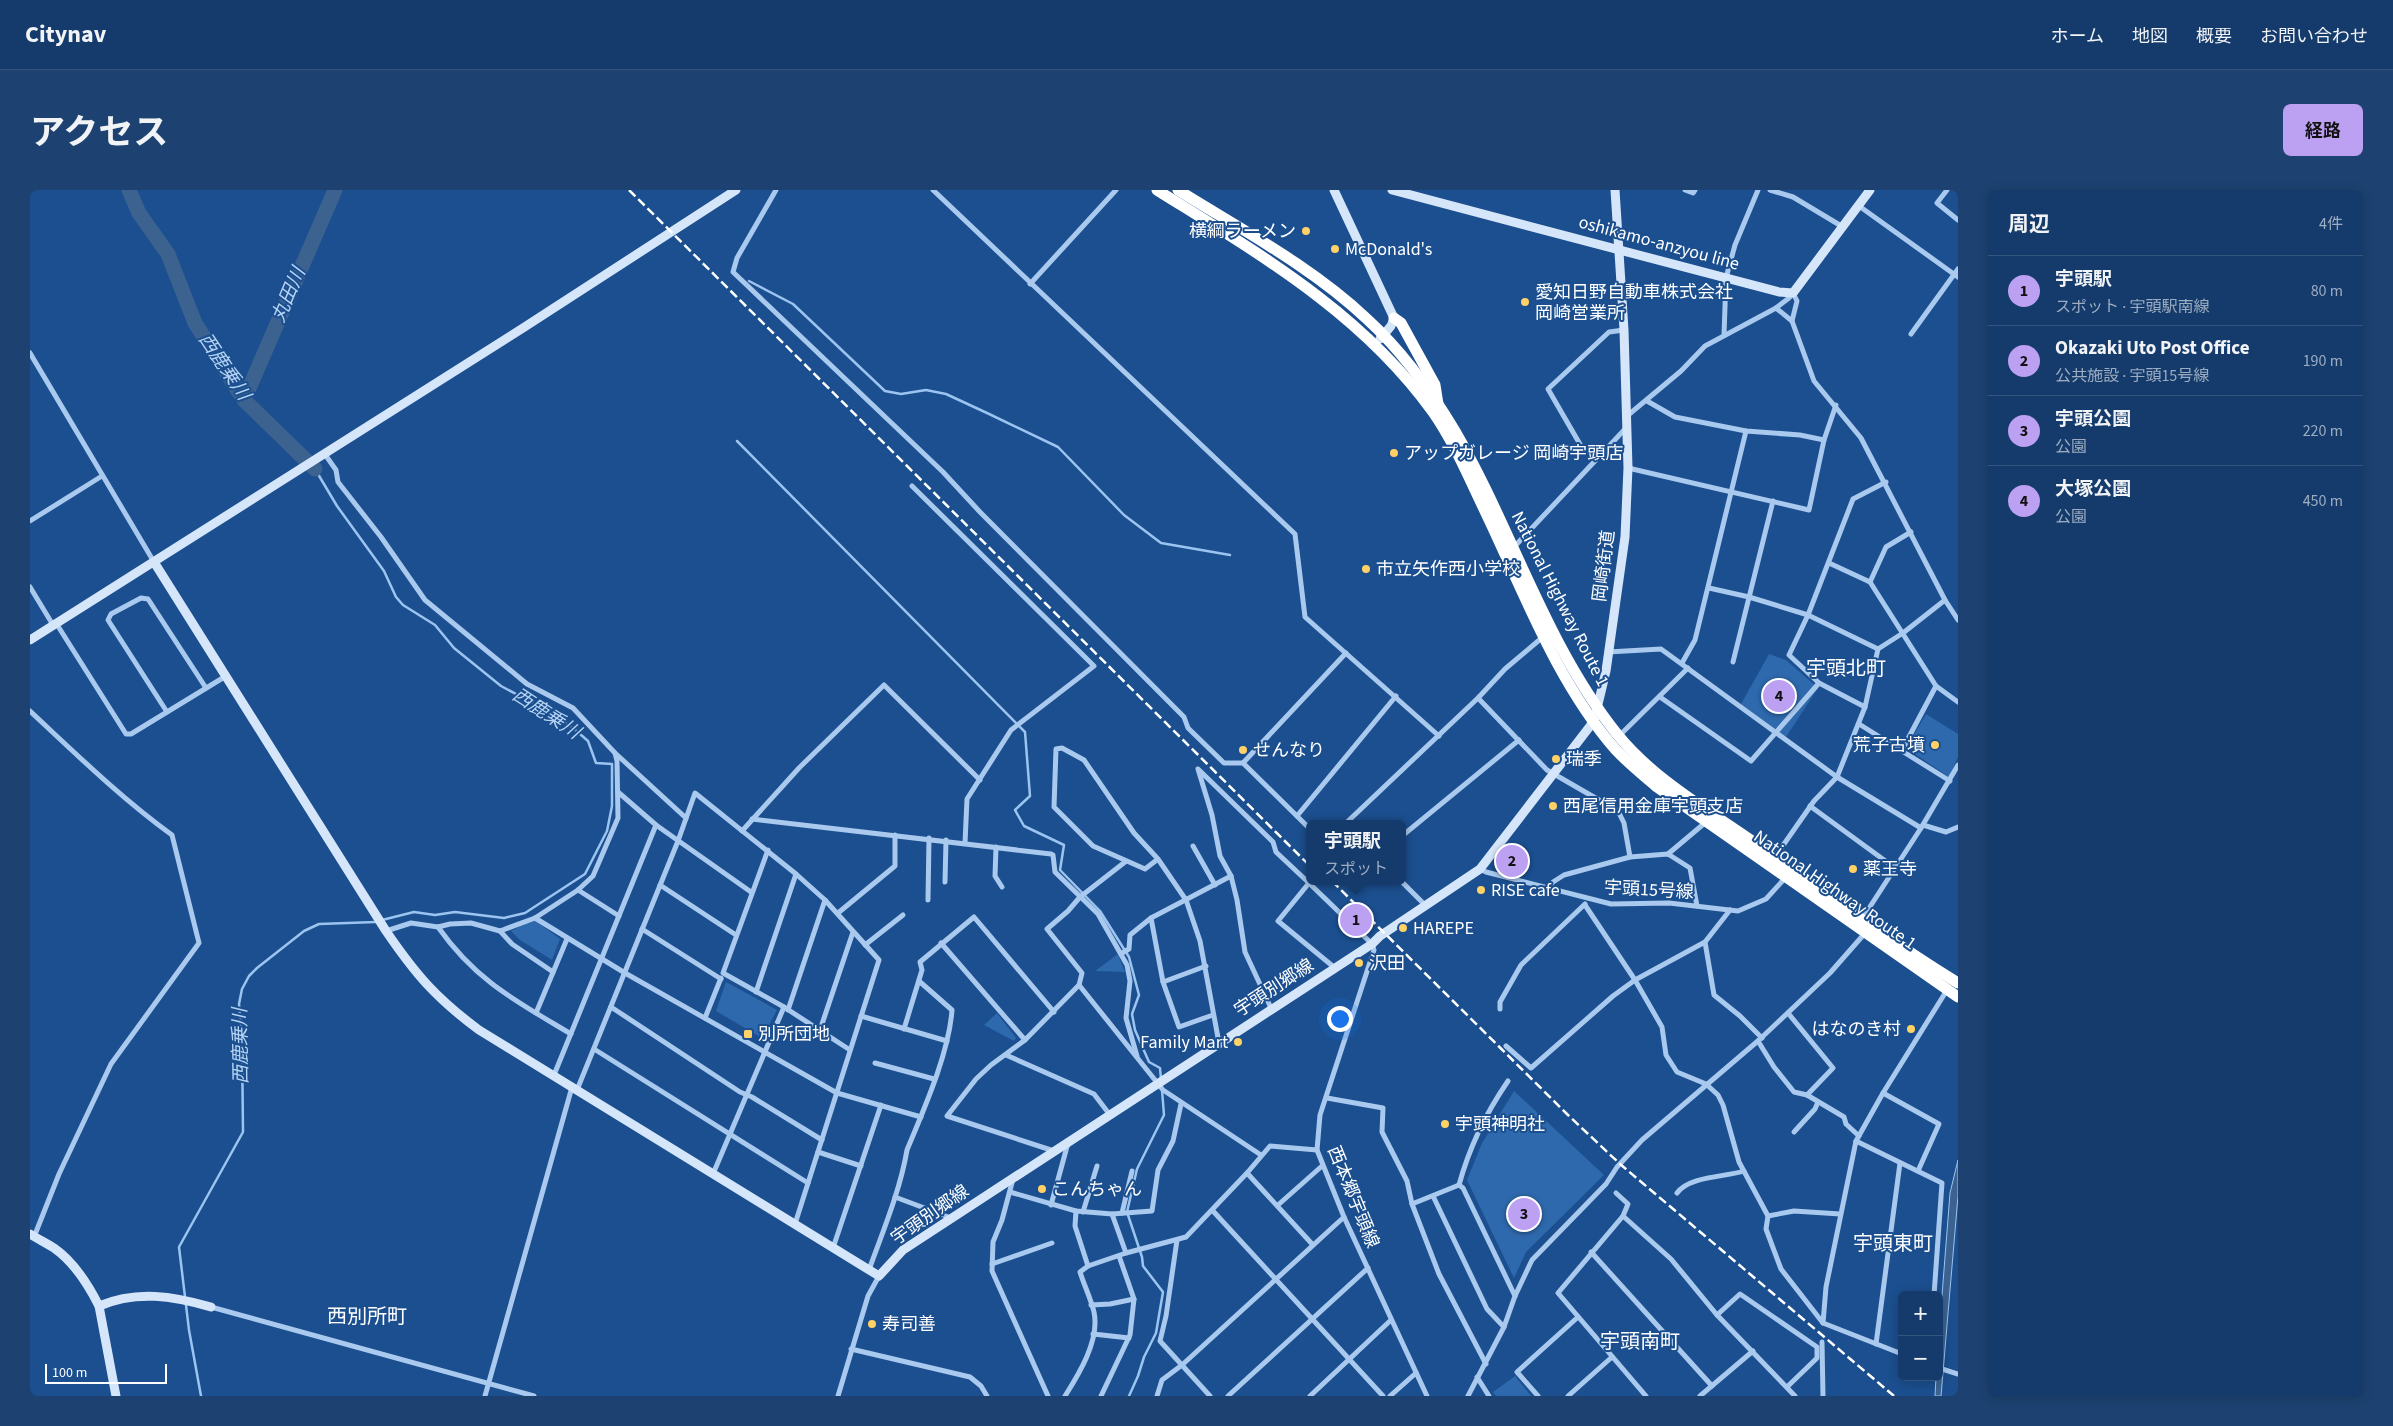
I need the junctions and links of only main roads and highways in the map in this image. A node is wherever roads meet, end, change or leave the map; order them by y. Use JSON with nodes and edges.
{"nodes":[{"id":1,"x":1157,"y":190,"type":"edge"},
{"id":2,"x":1178,"y":190,"type":"edge"},
{"id":3,"x":1394,"y":318,"type":"road end"},
{"id":4,"x":1438,"y":405,"type":"junction"},
{"id":5,"x":1958,"y":983,"type":"edge"},
{"id":6,"x":1958,"y":997,"type":"edge"}],
"edges":[{"from":1,"to":6,"type":"highway","name":"National Highway Route 1"},
{"from":2,"to":4,"type":"highway","name":"National Highway Route 1"},
{"from":3,"to":4,"type":"highway"},
{"from":4,"to":5,"type":"highway","name":"National Highway Route 1"}]}
